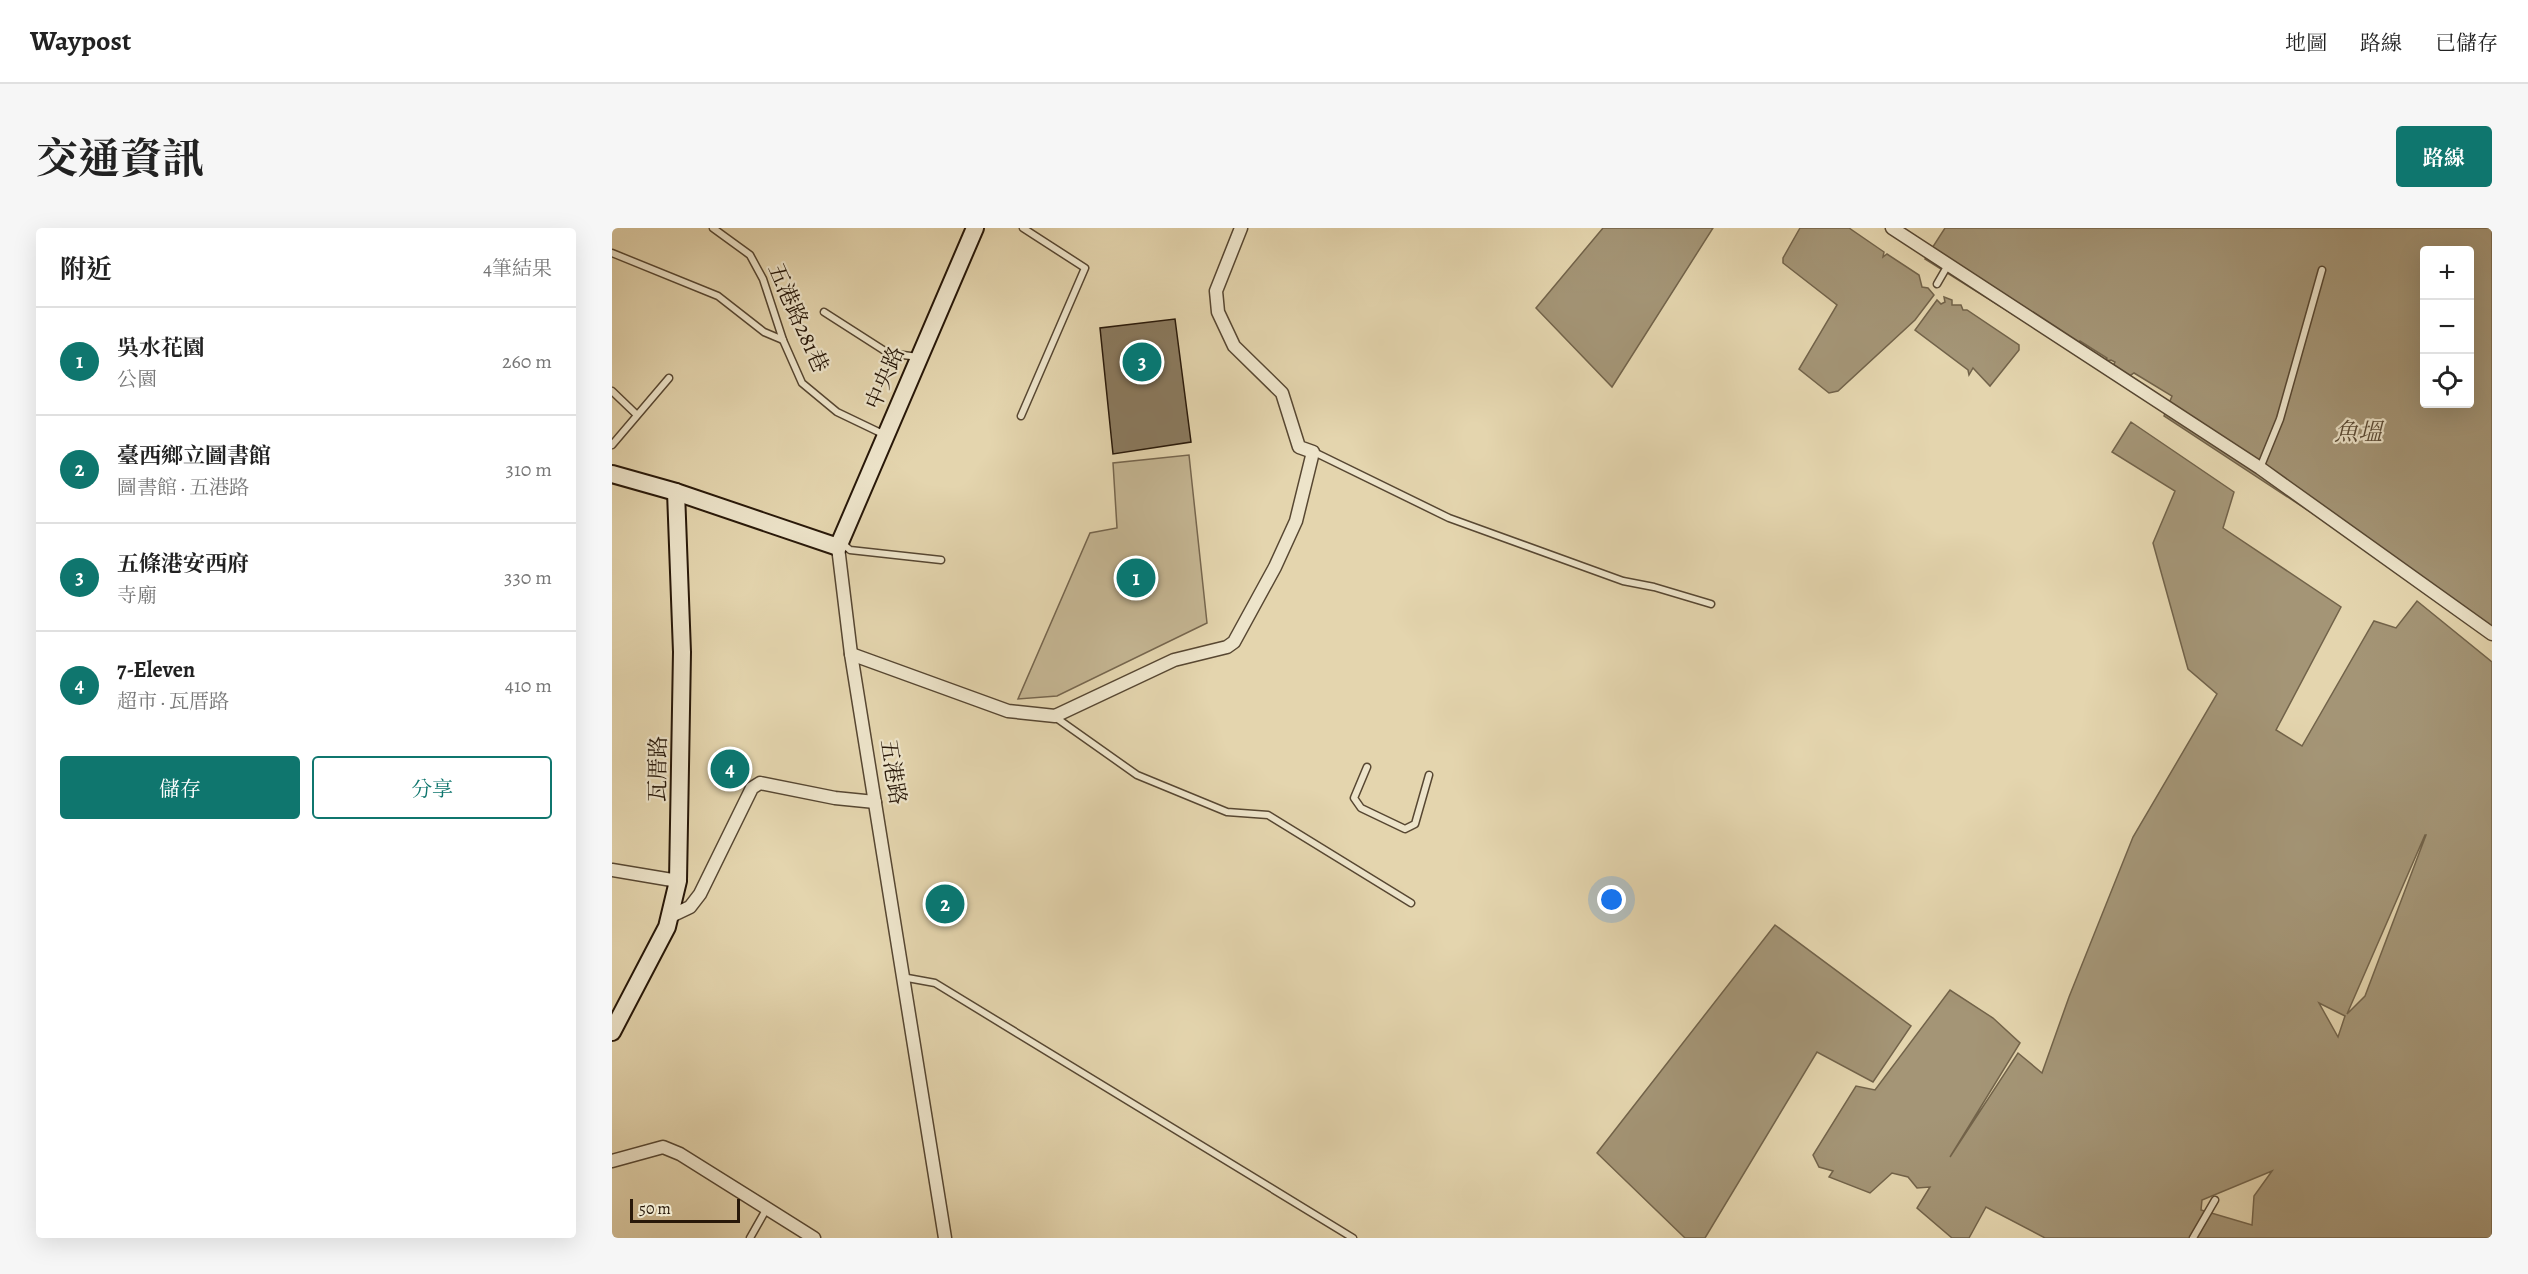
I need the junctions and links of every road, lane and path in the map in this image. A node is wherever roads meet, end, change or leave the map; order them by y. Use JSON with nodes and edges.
{"nodes":[{"id":1,"x":713,"y":228,"type":"edge"},
{"id":2,"x":975,"y":228,"type":"edge"},
{"id":3,"x":1023,"y":228,"type":"edge"},
{"id":4,"x":1241,"y":228,"type":"edge"},
{"id":5,"x":1892,"y":228,"type":"edge"},
{"id":6,"x":612,"y":253,"type":"edge"},
{"id":7,"x":1948,"y":266,"type":"junction"},
{"id":8,"x":2322,"y":270,"type":"dead end"},
{"id":9,"x":1937,"y":284,"type":"dead end"},
{"id":10,"x":824,"y":312,"type":"dead end"},
{"id":11,"x":783,"y":340,"type":"junction"},
{"id":12,"x":919,"y":357,"type":"junction"},
{"id":13,"x":669,"y":378,"type":"dead end"},
{"id":14,"x":612,"y":391,"type":"edge"},
{"id":15,"x":638,"y":415,"type":"junction"},
{"id":16,"x":1021,"y":416,"type":"dead end"},
{"id":17,"x":885,"y":435,"type":"junction"},
{"id":18,"x":612,"y":445,"type":"edge"},
{"id":19,"x":1313,"y":452,"type":"junction"},
{"id":20,"x":2260,"y":468,"type":"junction"},
{"id":21,"x":612,"y":474,"type":"edge"},
{"id":22,"x":676,"y":492,"type":"junction"},
{"id":23,"x":839,"y":544,"type":"junction"},
{"id":24,"x":941,"y":560,"type":"dead end"},
{"id":25,"x":1711,"y":604,"type":"dead end"},
{"id":26,"x":2492,"y":634,"type":"edge"},
{"id":27,"x":851,"y":654,"type":"junction"},
{"id":28,"x":1055,"y":716,"type":"junction"},
{"id":29,"x":1366,"y":767,"type":"dead end"},
{"id":30,"x":1429,"y":775,"type":"dead end"},
{"id":31,"x":875,"y":802,"type":"junction"},
{"id":32,"x":612,"y":870,"type":"edge"},
{"id":33,"x":678,"y":880,"type":"junction"},
{"id":34,"x":1411,"y":903,"type":"dead end"},
{"id":35,"x":669,"y":917,"type":"junction"},
{"id":36,"x":902,"y":977,"type":"junction"},
{"id":37,"x":612,"y":1032,"type":"edge"},
{"id":38,"x":612,"y":1161,"type":"edge"},
{"id":39,"x":2215,"y":1200,"type":"dead end"},
{"id":40,"x":767,"y":1208,"type":"junction"},
{"id":41,"x":750,"y":1238,"type":"edge"},
{"id":42,"x":813,"y":1238,"type":"edge"},
{"id":43,"x":945,"y":1238,"type":"edge"},
{"id":44,"x":1353,"y":1238,"type":"edge"},
{"id":45,"x":2193,"y":1238,"type":"edge"}],
"edges":[{"from":1,"to":11,"type":"lane","name":"五港路281巷"},
{"from":2,"to":12,"type":"street","name":"中央路"},
{"from":3,"to":16,"type":"lane"},
{"from":4,"to":19,"type":"street"},
{"from":5,"to":7,"type":"street"},
{"from":6,"to":11,"type":"lane"},
{"from":7,"to":9,"type":"lane"},
{"from":7,"to":20,"type":"street"},
{"from":8,"to":20,"type":"lane"},
{"from":10,"to":12,"type":"lane"},
{"from":11,"to":17,"type":"lane","name":"五港路281巷"},
{"from":12,"to":17,"type":"street","name":"中央路"},
{"from":13,"to":15,"type":"lane"},
{"from":14,"to":15,"type":"lane"},
{"from":15,"to":18,"type":"lane"},
{"from":17,"to":23,"type":"street","name":"中央路"},
{"from":19,"to":25,"type":"lane"},
{"from":19,"to":28,"type":"street"},
{"from":20,"to":26,"type":"street"},
{"from":21,"to":22,"type":"street"},
{"from":22,"to":23,"type":"street"},
{"from":22,"to":33,"type":"street","name":"瓦厝路"},
{"from":23,"to":24,"type":"lane"},
{"from":23,"to":27,"type":"street","name":"五港路"},
{"from":27,"to":28,"type":"street"},
{"from":27,"to":31,"type":"street","name":"五港路"},
{"from":28,"to":34,"type":"lane"},
{"from":29,"to":30,"type":"lane"},
{"from":31,"to":35,"type":"street"},
{"from":31,"to":36,"type":"street","name":"五港路"},
{"from":32,"to":33,"type":"street"},
{"from":33,"to":35,"type":"street","name":"瓦厝路"},
{"from":35,"to":37,"type":"street","name":"瓦厝路"},
{"from":36,"to":43,"type":"street","name":"五港路"},
{"from":36,"to":44,"type":"lane"},
{"from":38,"to":40,"type":"street"},
{"from":39,"to":45,"type":"lane"},
{"from":40,"to":41,"type":"lane"},
{"from":40,"to":42,"type":"street"}]}
